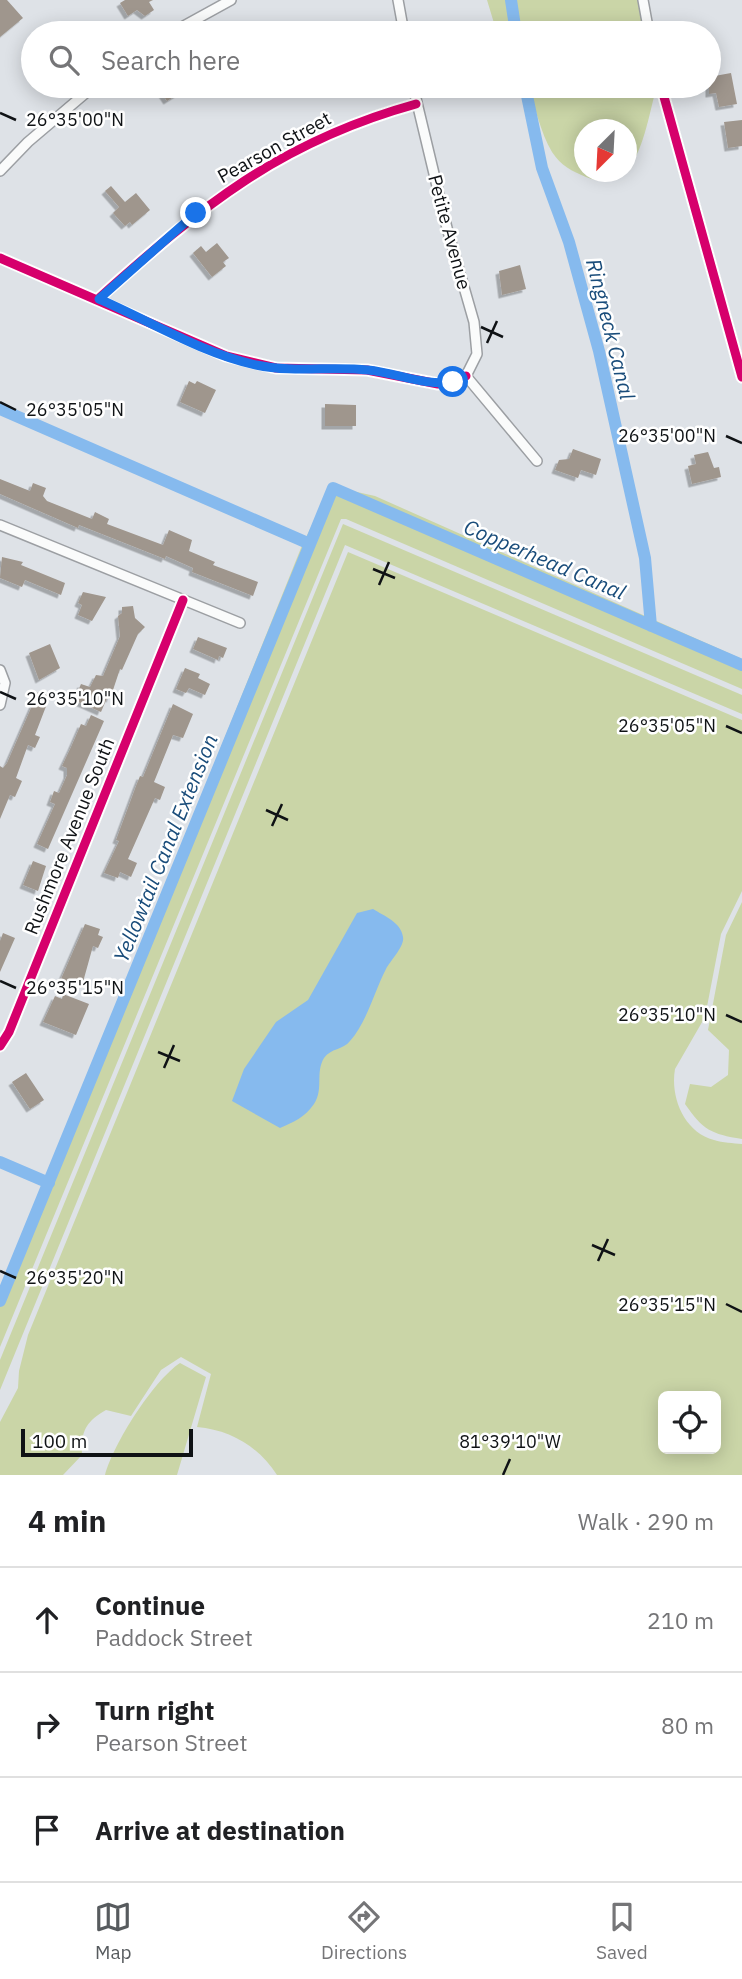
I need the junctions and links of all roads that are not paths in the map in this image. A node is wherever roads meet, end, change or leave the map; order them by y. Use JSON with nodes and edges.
{"nodes":[{"id":1,"x":232,"y":0,"type":"edge"},
{"id":2,"x":398,"y":0,"type":"edge"},
{"id":3,"x":643,"y":0,"type":"edge"},
{"id":4,"x":193,"y":21,"type":"edge"},
{"id":5,"x":402,"y":21,"type":"edge"},
{"id":6,"x":647,"y":21,"type":"edge"},
{"id":7,"x":80,"y":98,"type":"edge"},
{"id":8,"x":415,"y":98,"type":"edge"},
{"id":9,"x":664,"y":98,"type":"edge"},
{"id":10,"x":416,"y":104,"type":"junction"},
{"id":11,"x":0,"y":171,"type":"edge"},
{"id":12,"x":0,"y":258,"type":"edge"},
{"id":13,"x":99,"y":299,"type":"junction"},
{"id":14,"x":466,"y":376,"type":"junction"},
{"id":15,"x":742,"y":377,"type":"edge"},
{"id":16,"x":537,"y":461,"type":"dead end"},
{"id":17,"x":0,"y":525,"type":"edge"},
{"id":18,"x":183,"y":600,"type":"junction"},
{"id":19,"x":240,"y":623,"type":"dead end"},
{"id":20,"x":0,"y":670,"type":"edge"},
{"id":21,"x":0,"y":705,"type":"edge"},
{"id":22,"x":0,"y":1046,"type":"edge"}],
"edges":[{"from":1,"to":4,"type":"street"},
{"from":2,"to":5,"type":"street"},
{"from":3,"to":6,"type":"street"},
{"from":7,"to":11,"type":"street"},
{"from":8,"to":10,"type":"street","name":"Petite Avenue"},
{"from":9,"to":15,"type":"street"},
{"from":10,"to":13,"type":"street","name":"Pearson Street"},
{"from":10,"to":14,"type":"street","name":"Petite Avenue"},
{"from":12,"to":13,"type":"street"},
{"from":13,"to":14,"type":"street"},
{"from":14,"to":16,"type":"street"},
{"from":17,"to":18,"type":"street"},
{"from":18,"to":19,"type":"street"},
{"from":18,"to":22,"type":"street","name":"Rushmore Avenue South"},
{"from":20,"to":21,"type":"street"}]}
